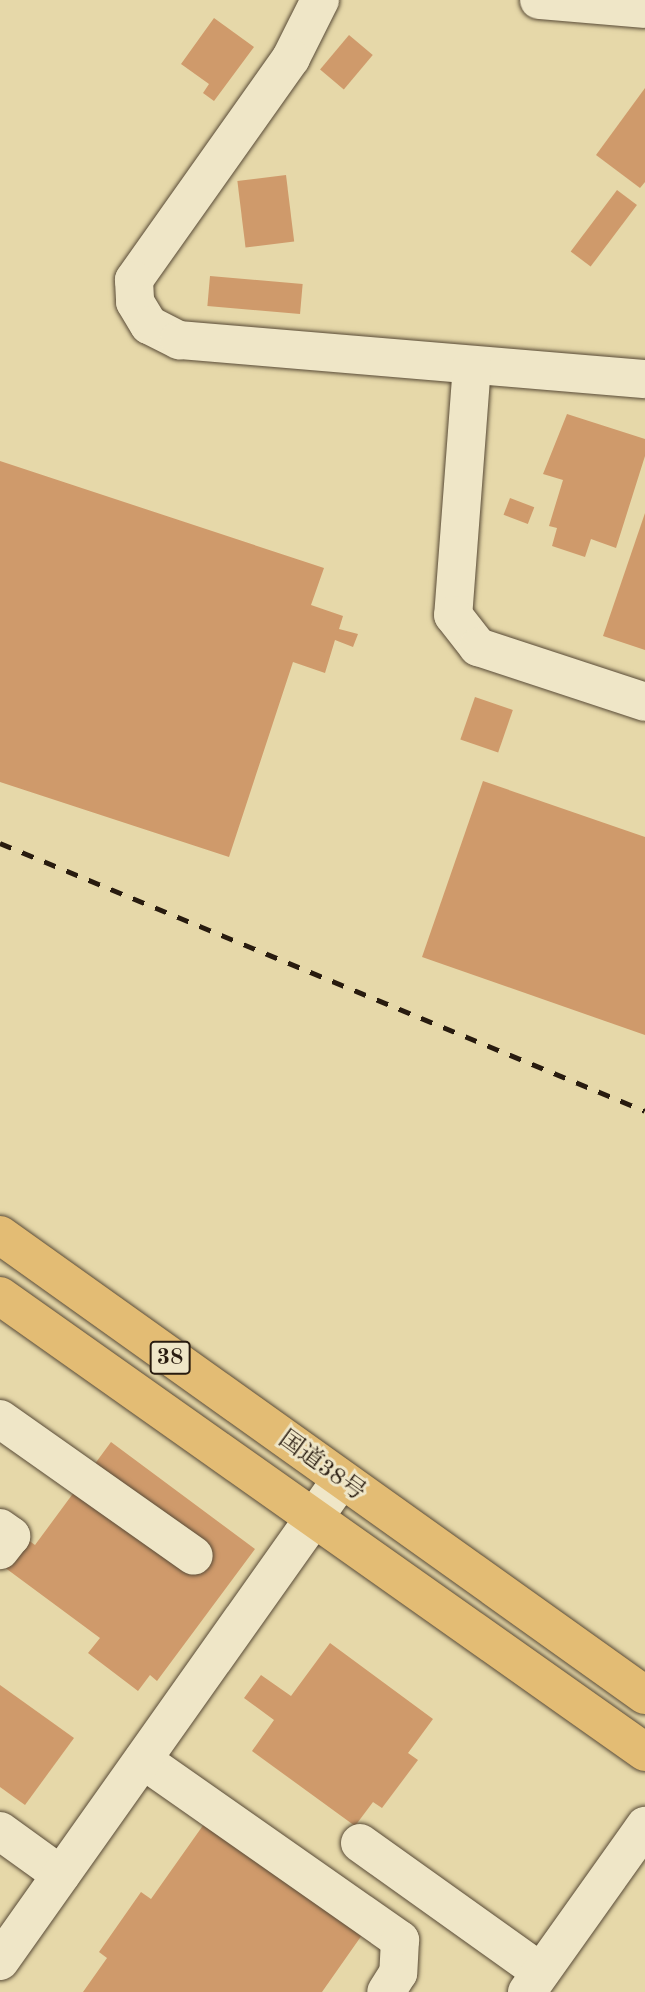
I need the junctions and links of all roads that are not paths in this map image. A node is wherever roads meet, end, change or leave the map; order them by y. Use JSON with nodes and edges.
{"nodes":[{"id":1,"x":320,"y":0,"type":"edge"},
{"id":2,"x":539,"y":0,"type":"edge"},
{"id":3,"x":645,"y":9,"type":"edge"},
{"id":4,"x":472,"y":365,"type":"junction"},
{"id":5,"x":645,"y":379,"type":"edge"},
{"id":6,"x":645,"y":702,"type":"edge"},
{"id":7,"x":0,"y":1235,"type":"edge"},
{"id":8,"x":0,"y":1296,"type":"edge"},
{"id":9,"x":0,"y":1419,"type":"edge"},
{"id":10,"x":340,"y":1481,"type":"junction"},
{"id":11,"x":315,"y":1519,"type":"junction"},
{"id":12,"x":0,"y":1528,"type":"edge"},
{"id":13,"x":0,"y":1550,"type":"edge"},
{"id":14,"x":194,"y":1556,"type":"dead end"},
{"id":15,"x":645,"y":1695,"type":"edge"},
{"id":16,"x":645,"y":1752,"type":"edge"},
{"id":17,"x":143,"y":1760,"type":"junction"},
{"id":18,"x":645,"y":1826,"type":"edge"},
{"id":19,"x":0,"y":1831,"type":"edge"},
{"id":20,"x":360,"y":1843,"type":"dead end"},
{"id":21,"x":61,"y":1875,"type":"junction"},
{"id":22,"x":0,"y":1961,"type":"edge"},
{"id":23,"x":534,"y":1982,"type":"edge"},
{"id":24,"x":386,"y":1992,"type":"edge"}],
"edges":[{"from":1,"to":4,"type":"street"},
{"from":2,"to":3,"type":"street"},
{"from":4,"to":5,"type":"street"},
{"from":4,"to":6,"type":"street"},
{"from":7,"to":10,"type":"highway","name":"国道38号","number":"38"},
{"from":8,"to":11,"type":"highway","name":"国道38号","number":"38"},
{"from":9,"to":14,"type":"street"},
{"from":10,"to":11,"type":"street"},
{"from":10,"to":15,"type":"highway","name":"国道38号","number":"38"},
{"from":11,"to":16,"type":"highway","name":"国道38号","number":"38"},
{"from":11,"to":17,"type":"street"},
{"from":12,"to":13,"type":"street"},
{"from":17,"to":21,"type":"street"},
{"from":17,"to":24,"type":"street"},
{"from":18,"to":23,"type":"street"},
{"from":19,"to":21,"type":"street"},
{"from":20,"to":23,"type":"street"},
{"from":21,"to":22,"type":"street"}]}
